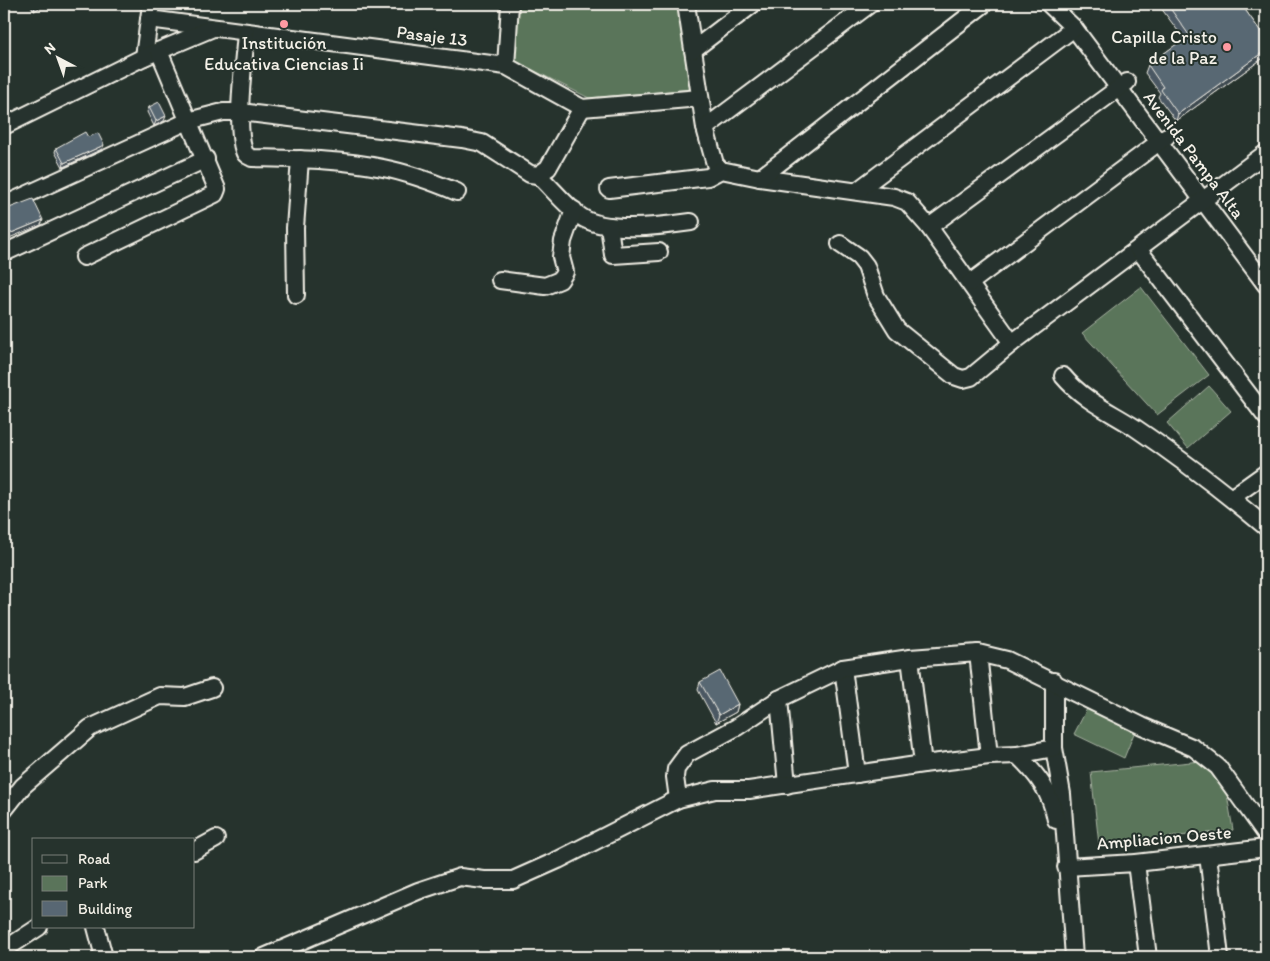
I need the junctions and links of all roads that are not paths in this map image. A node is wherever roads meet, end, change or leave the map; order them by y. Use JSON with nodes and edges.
{"nodes":[{"id":1,"x":510,"y":4,"type":"edge"},
{"id":2,"x":686,"y":4,"type":"edge"},
{"id":3,"x":753,"y":4,"type":"edge"},
{"id":4,"x":870,"y":4,"type":"edge"},
{"id":5,"x":984,"y":4,"type":"edge"},
{"id":6,"x":1050,"y":4,"type":"edge"},
{"id":7,"x":1064,"y":4,"type":"edge"},
{"id":8,"x":150,"y":11,"type":"edge"},
{"id":9,"x":213,"y":28,"type":"junction"},
{"id":10,"x":1074,"y":28,"type":"junction"},
{"id":11,"x":246,"y":33,"type":"junction"},
{"id":12,"x":693,"y":50,"type":"junction"},
{"id":13,"x":151,"y":54,"type":"junction"},
{"id":14,"x":506,"y":66,"type":"junction"},
{"id":15,"x":1123,"y":84,"type":"junction"},
{"id":16,"x":700,"y":98,"type":"junction"},
{"id":17,"x":582,"y":108,"type":"junction"},
{"id":18,"x":240,"y":112,"type":"junction"},
{"id":19,"x":188,"y":121,"type":"junction"},
{"id":20,"x":4,"y":126,"type":"edge"},
{"id":21,"x":705,"y":128,"type":"junction"},
{"id":22,"x":1164,"y":139,"type":"junction"},
{"id":23,"x":1266,"y":153,"type":"edge"},
{"id":24,"x":206,"y":159,"type":"junction"},
{"id":25,"x":300,"y":159,"type":"junction"},
{"id":26,"x":722,"y":170,"type":"junction"},
{"id":27,"x":538,"y":175,"type":"junction"},
{"id":28,"x":760,"y":178,"type":"junction"},
{"id":29,"x":609,"y":189,"type":"dead end"},
{"id":30,"x":857,"y":191,"type":"junction"},
{"id":31,"x":457,"y":192,"type":"dead end"},
{"id":32,"x":1208,"y":198,"type":"junction"},
{"id":33,"x":4,"y":205,"type":"edge"},
{"id":34,"x":574,"y":210,"type":"junction"},
{"id":35,"x":691,"y":222,"type":"dead end"},
{"id":36,"x":609,"y":226,"type":"junction"},
{"id":37,"x":929,"y":227,"type":"junction"},
{"id":38,"x":840,"y":244,"type":"dead end"},
{"id":39,"x":1138,"y":249,"type":"junction"},
{"id":40,"x":659,"y":252,"type":"dead end"},
{"id":41,"x":4,"y":253,"type":"edge"},
{"id":42,"x":84,"y":257,"type":"dead end"},
{"id":43,"x":1266,"y":268,"type":"edge"},
{"id":44,"x":500,"y":280,"type":"dead end"},
{"id":45,"x":970,"y":283,"type":"junction"},
{"id":46,"x":1266,"y":285,"type":"edge"},
{"id":47,"x":296,"y":295,"type":"dead end"},
{"id":48,"x":1012,"y":342,"type":"junction"},
{"id":49,"x":1063,"y":376,"type":"dead end"},
{"id":50,"x":1266,"y":417,"type":"edge"},
{"id":51,"x":1266,"y":473,"type":"edge"},
{"id":52,"x":1232,"y":498,"type":"junction"},
{"id":53,"x":1266,"y":527,"type":"edge"},
{"id":54,"x":978,"y":653,"type":"junction"},
{"id":55,"x":910,"y":658,"type":"junction"},
{"id":56,"x":843,"y":668,"type":"junction"},
{"id":57,"x":1054,"y":681,"type":"junction"},
{"id":58,"x":212,"y":688,"type":"dead end"},
{"id":59,"x":779,"y":699,"type":"junction"},
{"id":60,"x":1054,"y":748,"type":"junction"},
{"id":61,"x":1017,"y":755,"type":"junction"},
{"id":62,"x":989,"y":756,"type":"junction"},
{"id":63,"x":923,"y":764,"type":"junction"},
{"id":64,"x":857,"y":774,"type":"junction"},
{"id":65,"x":787,"y":784,"type":"junction"},
{"id":66,"x":678,"y":799,"type":"junction"},
{"id":67,"x":4,"y":810,"type":"edge"},
{"id":68,"x":1266,"y":834,"type":"edge"},
{"id":69,"x":216,"y":839,"type":"dead end"},
{"id":70,"x":1266,"y":848,"type":"edge"},
{"id":71,"x":195,"y":850,"type":"edge"},
{"id":72,"x":1208,"y":855,"type":"junction"},
{"id":73,"x":1136,"y":863,"type":"junction"},
{"id":74,"x":1066,"y":867,"type":"junction"},
{"id":75,"x":37,"y":928,"type":"edge"},
{"id":76,"x":96,"y":928,"type":"edge"},
{"id":77,"x":4,"y":950,"type":"edge"},
{"id":78,"x":104,"y":957,"type":"edge"},
{"id":79,"x":264,"y":957,"type":"edge"},
{"id":80,"x":1074,"y":957,"type":"edge"},
{"id":81,"x":1148,"y":957,"type":"edge"},
{"id":82,"x":1220,"y":957,"type":"edge"}],
"edges":[{"from":1,"to":14,"type":"street"},
{"from":2,"to":12,"type":"street"},
{"from":3,"to":12,"type":"street"},
{"from":4,"to":21,"type":"street"},
{"from":5,"to":28,"type":"street"},
{"from":6,"to":10,"type":"street","name":"Avenida Pampa Alta"},
{"from":7,"to":15,"type":"street","name":"Avenida Pampa Alta"},
{"from":8,"to":9,"type":"street","name":"Pasaje 13"},
{"from":8,"to":13,"type":"street"},
{"from":9,"to":11,"type":"street","name":"Pasaje 13"},
{"from":9,"to":13,"type":"street"},
{"from":10,"to":15,"type":"street","name":"Avenida Pampa Alta"},
{"from":10,"to":30,"type":"street"},
{"from":11,"to":14,"type":"street","name":"Pasaje 13"},
{"from":11,"to":18,"type":"street"},
{"from":12,"to":16,"type":"street"},
{"from":13,"to":19,"type":"street"},
{"from":13,"to":20,"type":"street"},
{"from":14,"to":17,"type":"street","name":"Pasaje 13"},
{"from":15,"to":22,"type":"street","name":"Avenida Pampa Alta"},
{"from":15,"to":37,"type":"street"},
{"from":16,"to":17,"type":"street"},
{"from":16,"to":21,"type":"street"},
{"from":17,"to":27,"type":"street"},
{"from":18,"to":19,"type":"street"},
{"from":18,"to":25,"type":"street"},
{"from":18,"to":27,"type":"street"},
{"from":19,"to":24,"type":"street"},
{"from":19,"to":33,"type":"street"},
{"from":21,"to":26,"type":"street"},
{"from":22,"to":32,"type":"street","name":"Avenida Pampa Alta"},
{"from":22,"to":45,"type":"street"},
{"from":23,"to":32,"type":"street"},
{"from":24,"to":41,"type":"street"},
{"from":24,"to":42,"type":"street"},
{"from":25,"to":31,"type":"street"},
{"from":25,"to":47,"type":"street"},
{"from":26,"to":28,"type":"street"},
{"from":26,"to":29,"type":"street"},
{"from":27,"to":34,"type":"street"},
{"from":28,"to":30,"type":"street"},
{"from":30,"to":37,"type":"street"},
{"from":32,"to":39,"type":"street"},
{"from":32,"to":43,"type":"street","name":"Avenida Pampa Alta"},
{"from":32,"to":46,"type":"street","name":"Avenida Pampa Alta"},
{"from":34,"to":36,"type":"street"},
{"from":34,"to":44,"type":"street"},
{"from":35,"to":36,"type":"street"},
{"from":36,"to":40,"type":"street"},
{"from":37,"to":45,"type":"street"},
{"from":38,"to":48,"type":"street"},
{"from":39,"to":48,"type":"street"},
{"from":39,"to":50,"type":"street"},
{"from":45,"to":48,"type":"street"},
{"from":49,"to":52,"type":"street"},
{"from":51,"to":52,"type":"street"},
{"from":52,"to":53,"type":"street"},
{"from":54,"to":55,"type":"street"},
{"from":54,"to":57,"type":"street"},
{"from":54,"to":62,"type":"street"},
{"from":55,"to":56,"type":"street"},
{"from":55,"to":63,"type":"street"},
{"from":56,"to":59,"type":"street"},
{"from":56,"to":64,"type":"street"},
{"from":57,"to":60,"type":"street"},
{"from":57,"to":68,"type":"street"},
{"from":58,"to":67,"type":"street"},
{"from":59,"to":65,"type":"street"},
{"from":59,"to":66,"type":"street"},
{"from":60,"to":61,"type":"street"},
{"from":60,"to":74,"type":"street"},
{"from":61,"to":62,"type":"street"},
{"from":61,"to":74,"type":"street"},
{"from":62,"to":63,"type":"street"},
{"from":63,"to":64,"type":"street"},
{"from":64,"to":65,"type":"street"},
{"from":65,"to":66,"type":"street"},
{"from":66,"to":79,"type":"street"},
{"from":69,"to":71,"type":"street"},
{"from":70,"to":72,"type":"street","name":"Ampliacion Oeste"},
{"from":72,"to":73,"type":"street","name":"Ampliacion Oeste"},
{"from":72,"to":82,"type":"street"},
{"from":73,"to":74,"type":"street","name":"Ampliacion Oeste"},
{"from":73,"to":81,"type":"street"},
{"from":74,"to":80,"type":"street"},
{"from":75,"to":77,"type":"street"},
{"from":76,"to":78,"type":"street"}]}
